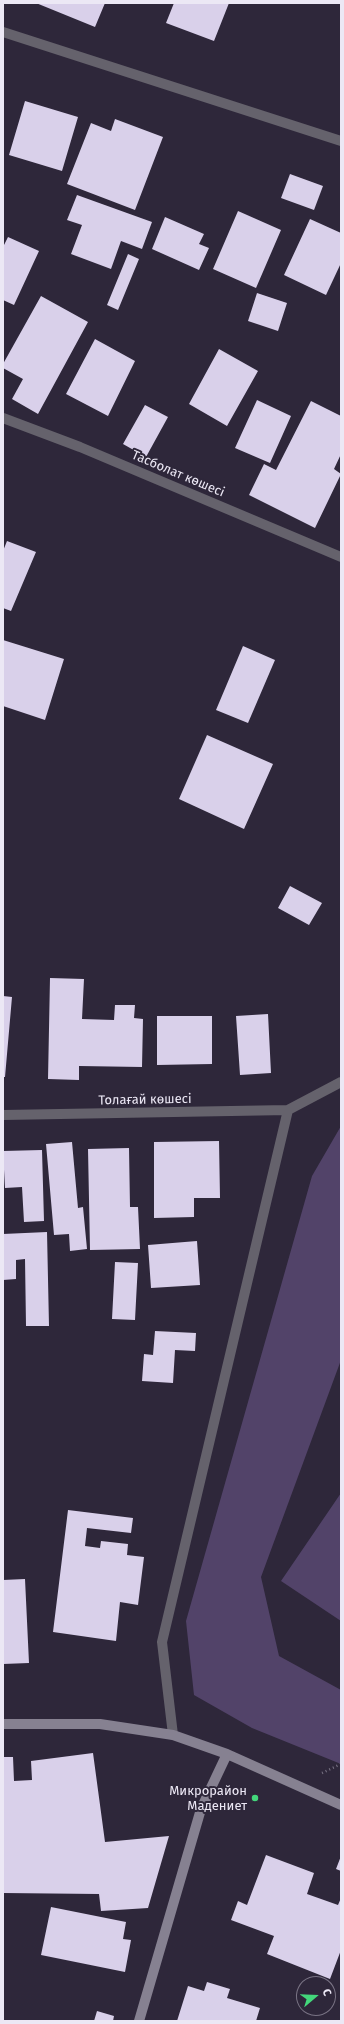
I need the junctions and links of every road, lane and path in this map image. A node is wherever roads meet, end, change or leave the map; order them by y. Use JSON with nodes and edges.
{"nodes":[{"id":1,"x":3,"y":32,"type":"edge"},
{"id":2,"x":341,"y":141,"type":"edge"},
{"id":3,"x":3,"y":418,"type":"edge"},
{"id":4,"x":341,"y":557,"type":"edge"},
{"id":5,"x":341,"y":1082,"type":"edge"},
{"id":6,"x":288,"y":1110,"type":"junction"},
{"id":7,"x":3,"y":1115,"type":"edge"},
{"id":8,"x":3,"y":1724,"type":"edge"},
{"id":9,"x":173,"y":1735,"type":"junction"},
{"id":10,"x":227,"y":1754,"type":"junction"},
{"id":11,"x":341,"y":1806,"type":"edge"},
{"id":12,"x":139,"y":2021,"type":"edge"}],
"edges":[{"from":1,"to":2,"type":"street"},
{"from":3,"to":4,"type":"street","name":"Тасболат көшесі"},
{"from":5,"to":6,"type":"street"},
{"from":6,"to":7,"type":"street","name":"Толағай көшесі"},
{"from":6,"to":9,"type":"street"},
{"from":8,"to":9,"type":"street"},
{"from":9,"to":10,"type":"street"},
{"from":10,"to":11,"type":"street"},
{"from":10,"to":12,"type":"street"}]}
